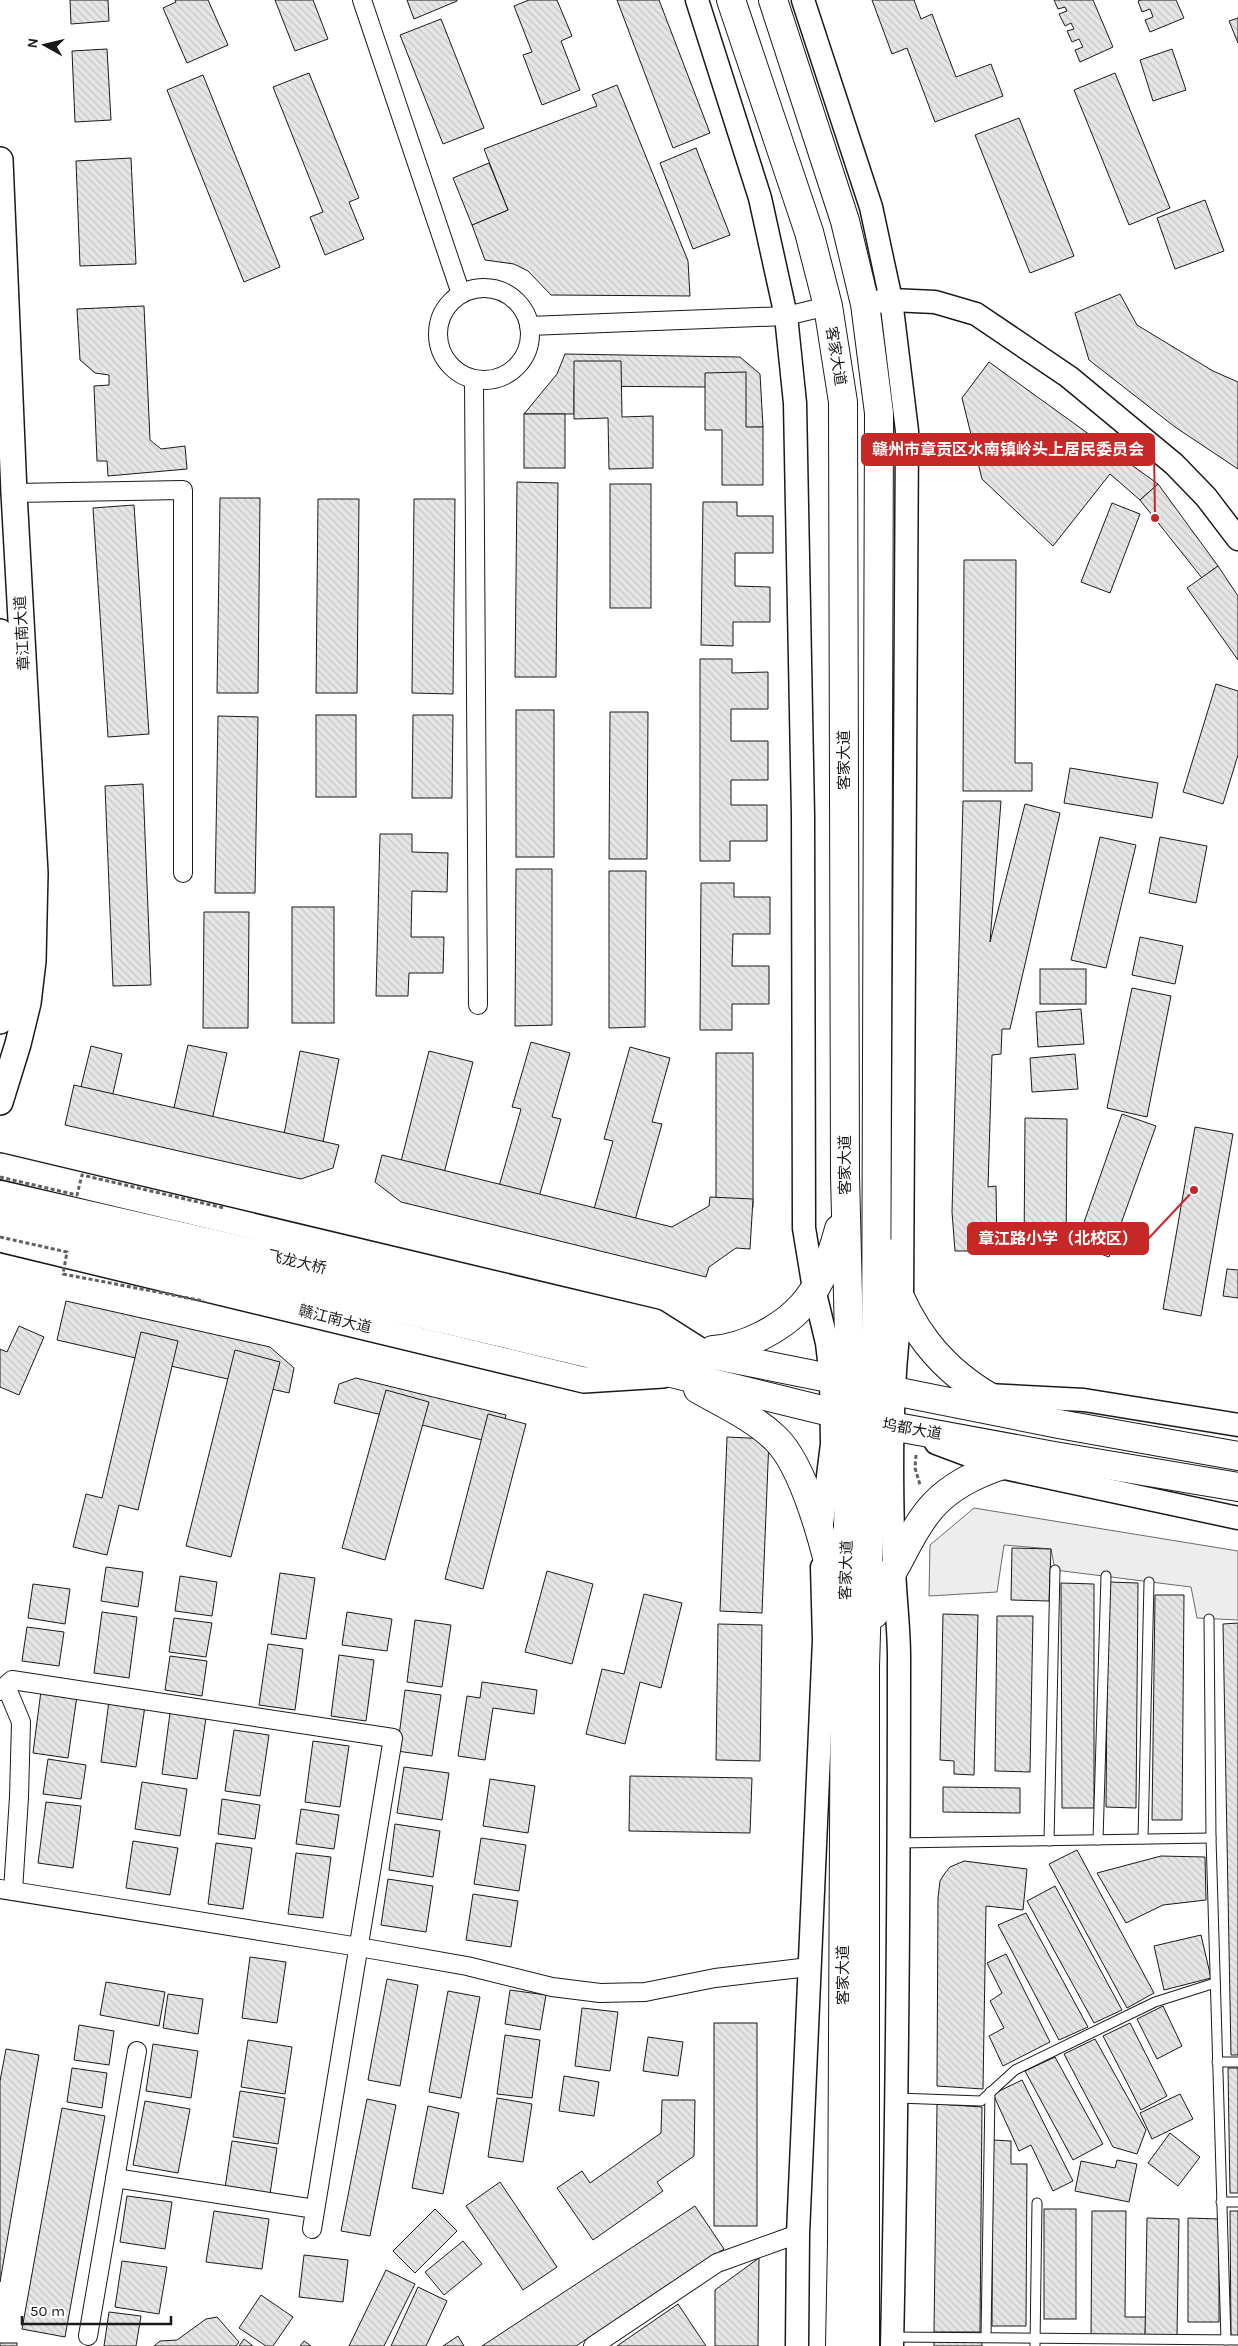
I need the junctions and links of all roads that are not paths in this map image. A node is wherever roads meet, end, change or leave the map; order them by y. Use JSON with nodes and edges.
{"nodes":[{"id":1,"x":362,"y":0,"type":"edge"},
{"id":2,"x":697,"y":0,"type":"edge"},
{"id":3,"x":731,"y":0,"type":"edge"},
{"id":4,"x":773,"y":0,"type":"edge"},
{"id":5,"x":803,"y":0,"type":"edge"},
{"id":6,"x":0,"y":160,"type":"edge"},
{"id":7,"x":461,"y":294,"type":"junction"},
{"id":8,"x":878,"y":302,"type":"junction"},
{"id":9,"x":828,"y":306,"type":"junction"},
{"id":10,"x":786,"y":316,"type":"junction"},
{"id":11,"x":529,"y":326,"type":"junction"},
{"id":12,"x":474,"y":379,"type":"junction"},
{"id":13,"x":14,"y":493,"type":"junction"},
{"id":14,"x":1238,"y":539,"type":"edge"},
{"id":15,"x":0,"y":632,"type":"edge"},
{"id":16,"x":183,"y":873,"type":"dead end"},
{"id":17,"x":478,"y":1005,"type":"dead end"},
{"id":18,"x":0,"y":1021,"type":"edge"},
{"id":19,"x":0,"y":1102,"type":"edge"},
{"id":20,"x":0,"y":1166,"type":"edge"},
{"id":21,"x":844,"y":1176,"type":"junction"},
{"id":22,"x":0,"y":1195,"type":"edge"},
{"id":23,"x":875,"y":1206,"type":"junction"},
{"id":24,"x":0,"y":1220,"type":"edge"},
{"id":25,"x":0,"y":1238,"type":"edge"},
{"id":26,"x":814,"y":1289,"type":"junction"},
{"id":27,"x":902,"y":1300,"type":"junction"},
{"id":28,"x":591,"y":1342,"type":"junction"},
{"id":29,"x":701,"y":1352,"type":"junction"},
{"id":30,"x":672,"y":1374,"type":"junction"},
{"id":31,"x":840,"y":1379,"type":"junction"},
{"id":32,"x":887,"y":1388,"type":"junction"},
{"id":33,"x":986,"y":1395,"type":"junction"},
{"id":34,"x":868,"y":1421,"type":"junction"},
{"id":35,"x":1059,"y":1424,"type":"junction"},
{"id":36,"x":1238,"y":1425,"type":"edge"},
{"id":37,"x":1054,"y":1456,"type":"junction"},
{"id":38,"x":1238,"y":1456,"type":"edge"},
{"id":39,"x":1000,"y":1467,"type":"junction"},
{"id":40,"x":1238,"y":1487,"type":"edge"},
{"id":41,"x":1238,"y":1518,"type":"edge"},
{"id":42,"x":821,"y":1535,"type":"junction"},
{"id":43,"x":894,"y":1569,"type":"junction"},
{"id":44,"x":1055,"y":1570,"type":"dead end"},
{"id":45,"x":1106,"y":1576,"type":"dead end"},
{"id":46,"x":1149,"y":1582,"type":"dead end"},
{"id":47,"x":1209,"y":1619,"type":"dead end"},
{"id":48,"x":845,"y":1632,"type":"junction"},
{"id":49,"x":865,"y":1667,"type":"junction"},
{"id":50,"x":3,"y":1689,"type":"edge"},
{"id":51,"x":1211,"y":1838,"type":"junction"},
{"id":52,"x":1143,"y":1839,"type":"junction"},
{"id":53,"x":1098,"y":1840,"type":"junction"},
{"id":54,"x":1049,"y":1841,"type":"junction"},
{"id":55,"x":899,"y":1843,"type":"junction"},
{"id":56,"x":6,"y":1890,"type":"edge"},
{"id":57,"x":359,"y":1947,"type":"junction"},
{"id":58,"x":809,"y":1967,"type":"junction"},
{"id":59,"x":1215,"y":1983,"type":"junction"},
{"id":60,"x":137,"y":2051,"type":"dead end"},
{"id":61,"x":1217,"y":2062,"type":"junction"},
{"id":62,"x":1238,"y":2062,"type":"edge"},
{"id":63,"x":990,"y":2092,"type":"junction"},
{"id":64,"x":897,"y":2098,"type":"junction"},
{"id":65,"x":115,"y":2178,"type":"junction"},
{"id":66,"x":1221,"y":2202,"type":"junction"},
{"id":67,"x":1238,"y":2202,"type":"edge"},
{"id":68,"x":1037,"y":2203,"type":"dead end"},
{"id":69,"x":315,"y":2209,"type":"junction"},
{"id":70,"x":312,"y":2229,"type":"dead end"},
{"id":71,"x":798,"y":2234,"type":"junction"},
{"id":72,"x":88,"y":2336,"type":"dead end"},
{"id":73,"x":986,"y":2336,"type":"junction"},
{"id":74,"x":1226,"y":2340,"type":"junction"},
{"id":75,"x":1238,"y":2340,"type":"edge"},
{"id":76,"x":892,"y":2341,"type":"edge"},
{"id":77,"x":1035,"y":2341,"type":"edge"},
{"id":78,"x":1120,"y":2342,"type":"edge"},
{"id":79,"x":1185,"y":2343,"type":"edge"},
{"id":80,"x":594,"y":2346,"type":"edge"},
{"id":81,"x":797,"y":2346,"type":"edge"},
{"id":82,"x":840,"y":2346,"type":"edge"},
{"id":83,"x":865,"y":2346,"type":"edge"}],
"edges":[{"from":1,"to":7,"type":"street"},
{"from":2,"to":10,"type":"street"},
{"from":3,"to":9,"type":"main road","name":"客家大道"},
{"from":4,"to":8,"type":"main road","name":"客家大道"},
{"from":5,"to":8,"type":"street"},
{"from":6,"to":13,"type":"main road","name":"章江南大道"},
{"from":7,"to":11,"type":"street"},
{"from":7,"to":12,"type":"street"},
{"from":8,"to":14,"type":"street"},
{"from":8,"to":23,"type":"main road","name":"客家大道"},
{"from":8,"to":27,"type":"street"},
{"from":9,"to":10,"type":"street"},
{"from":9,"to":21,"type":"main road","name":"客家大道"},
{"from":10,"to":11,"type":"street"},
{"from":10,"to":26,"type":"street"},
{"from":11,"to":12,"type":"street"},
{"from":12,"to":17,"type":"street"},
{"from":13,"to":16,"type":"street"},
{"from":13,"to":19,"type":"main road","name":"章江南大道"},
{"from":15,"to":18,"type":"main road","name":"章江南大道"},
{"from":20,"to":29,"type":"main road"},
{"from":21,"to":26,"type":"main road"},
{"from":21,"to":31,"type":"main road","name":"客家大道"},
{"from":22,"to":28,"type":"main road","name":"飞龙大桥"},
{"from":23,"to":27,"type":"main road"},
{"from":23,"to":32,"type":"main road","name":"客家大道"},
{"from":24,"to":28,"type":"main road","name":"飞龙大桥"},
{"from":25,"to":30,"type":"main road","name":"赣江南大道"},
{"from":26,"to":29,"type":"main road"},
{"from":26,"to":31,"type":"street"},
{"from":27,"to":32,"type":"street"},
{"from":27,"to":33,"type":"main road"},
{"from":28,"to":29,"type":"main road"},
{"from":28,"to":30,"type":"main road","name":"坞都大道"},
{"from":29,"to":31,"type":"main road"},
{"from":30,"to":34,"type":"main road","name":"坞都大道"},
{"from":30,"to":42,"type":"main road"},
{"from":31,"to":32,"type":"main road"},
{"from":31,"to":34,"type":"main road","name":"客家大道"},
{"from":32,"to":33,"type":"street"},
{"from":32,"to":34,"type":"main road","name":"客家大道"},
{"from":32,"to":35,"type":"main road"},
{"from":33,"to":35,"type":"main road"},
{"from":33,"to":36,"type":"street"},
{"from":34,"to":37,"type":"main road","name":"坞都大道"},
{"from":34,"to":39,"type":"street"},
{"from":34,"to":42,"type":"street"},
{"from":34,"to":43,"type":"street"},
{"from":34,"to":48,"type":"main road","name":"客家大道"},
{"from":34,"to":49,"type":"main road","name":"客家大道"},
{"from":35,"to":38,"type":"main road"},
{"from":37,"to":39,"type":"main road"},
{"from":37,"to":40,"type":"main road","name":"坞都大道"},
{"from":39,"to":41,"type":"street"},
{"from":39,"to":43,"type":"main road"},
{"from":42,"to":48,"type":"main road"},
{"from":42,"to":58,"type":"street"},
{"from":43,"to":49,"type":"main road"},
{"from":43,"to":55,"type":"street"},
{"from":44,"to":54,"type":"lane"},
{"from":45,"to":53,"type":"lane"},
{"from":46,"to":52,"type":"lane"},
{"from":47,"to":51,"type":"lane"},
{"from":48,"to":82,"type":"main road","name":"客家大道"},
{"from":49,"to":83,"type":"main road","name":"客家大道"},
{"from":50,"to":56,"type":"street"},
{"from":50,"to":57,"type":"street"},
{"from":51,"to":52,"type":"lane"},
{"from":51,"to":59,"type":"lane"},
{"from":52,"to":53,"type":"lane"},
{"from":53,"to":54,"type":"lane"},
{"from":54,"to":55,"type":"lane"},
{"from":55,"to":64,"type":"street"},
{"from":56,"to":57,"type":"street"},
{"from":57,"to":58,"type":"street"},
{"from":57,"to":69,"type":"street"},
{"from":58,"to":71,"type":"street"},
{"from":59,"to":61,"type":"lane"},
{"from":59,"to":63,"type":"lane"},
{"from":60,"to":65,"type":"street"},
{"from":61,"to":62,"type":"lane"},
{"from":61,"to":66,"type":"lane"},
{"from":63,"to":64,"type":"lane"},
{"from":63,"to":73,"type":"lane"},
{"from":64,"to":76,"type":"street"},
{"from":65,"to":69,"type":"street"},
{"from":65,"to":72,"type":"street"},
{"from":66,"to":67,"type":"lane"},
{"from":66,"to":74,"type":"lane"},
{"from":68,"to":77,"type":"lane"},
{"from":69,"to":70,"type":"street"},
{"from":71,"to":80,"type":"street"},
{"from":71,"to":81,"type":"street"},
{"from":73,"to":76,"type":"lane"},
{"from":73,"to":77,"type":"lane"},
{"from":74,"to":75,"type":"lane"},
{"from":74,"to":79,"type":"lane"},
{"from":77,"to":78,"type":"lane"},
{"from":78,"to":79,"type":"lane"}]}
